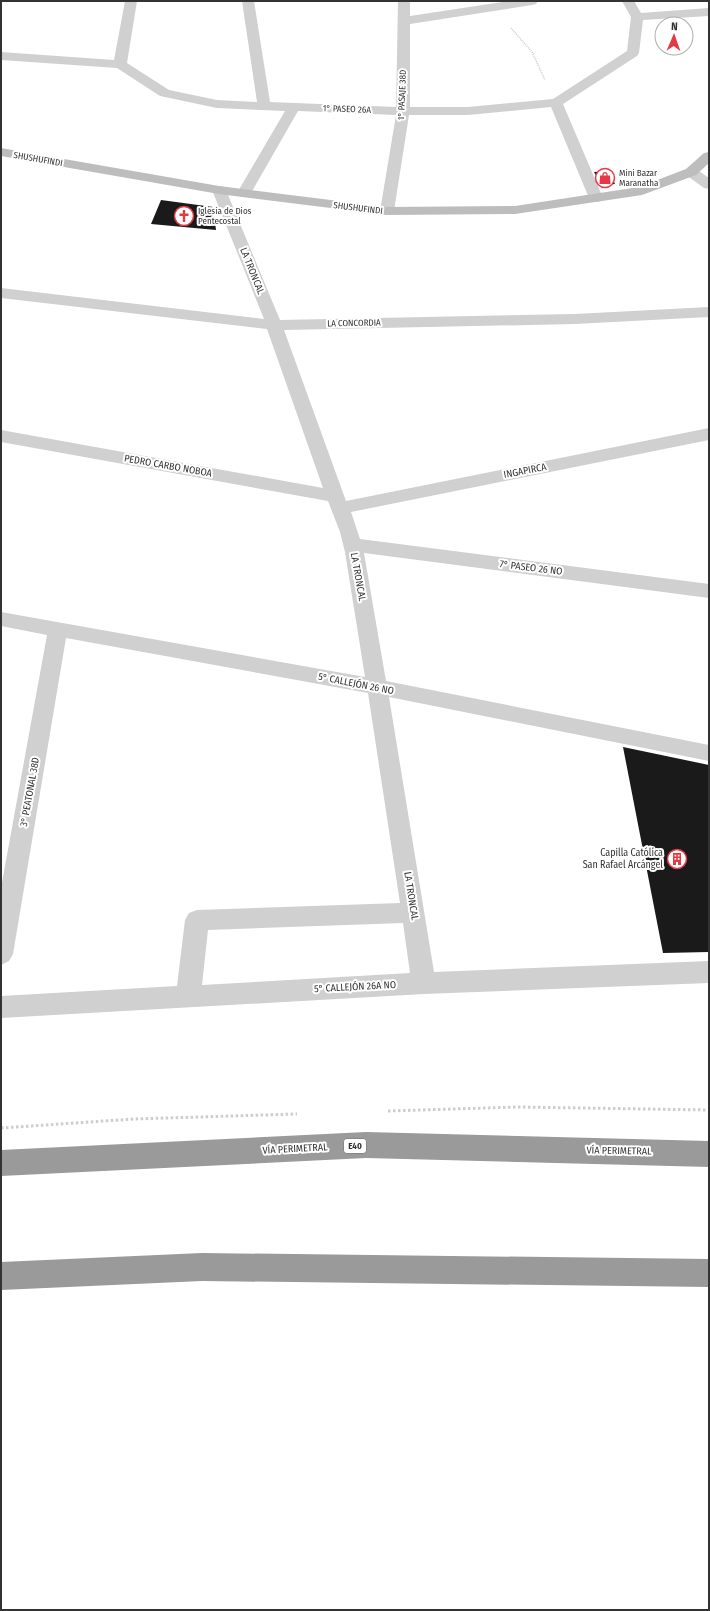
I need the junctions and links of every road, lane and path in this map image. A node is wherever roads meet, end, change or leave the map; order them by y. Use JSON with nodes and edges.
{"nodes":[{"id":1,"x":131,"y":1,"type":"edge"},
{"id":2,"x":248,"y":1,"type":"edge"},
{"id":3,"x":404,"y":1,"type":"edge"},
{"id":4,"x":532,"y":1,"type":"edge"},
{"id":5,"x":628,"y":1,"type":"edge"},
{"id":6,"x":491,"y":7,"type":"junction"},
{"id":7,"x":709,"y":12,"type":"edge"},
{"id":8,"x":637,"y":17,"type":"junction"},
{"id":9,"x":404,"y":21,"type":"junction"},
{"id":10,"x":1,"y":56,"type":"edge"},
{"id":11,"x":120,"y":64,"type":"junction"},
{"id":12,"x":556,"y":103,"type":"junction"},
{"id":13,"x":264,"y":106,"type":"junction"},
{"id":14,"x":294,"y":107,"type":"junction"},
{"id":15,"x":403,"y":111,"type":"junction"},
{"id":16,"x":1,"y":152,"type":"edge"},
{"id":17,"x":709,"y":156,"type":"edge"},
{"id":18,"x":691,"y":172,"type":"junction"},
{"id":19,"x":709,"y":185,"type":"edge"},
{"id":20,"x":219,"y":190,"type":"junction"},
{"id":21,"x":244,"y":193,"type":"junction"},
{"id":22,"x":596,"y":198,"type":"junction"},
{"id":23,"x":387,"y":211,"type":"junction"},
{"id":24,"x":1,"y":293,"type":"edge"},
{"id":25,"x":709,"y":312,"type":"edge"},
{"id":26,"x":274,"y":325,"type":"junction"},
{"id":27,"x":709,"y":434,"type":"edge"},
{"id":28,"x":1,"y":436,"type":"edge"},
{"id":29,"x":338,"y":502,"type":"junction"},
{"id":30,"x":353,"y":545,"type":"junction"},
{"id":31,"x":709,"y":591,"type":"edge"},
{"id":32,"x":1,"y":619,"type":"edge"},
{"id":33,"x":58,"y":630,"type":"junction"},
{"id":34,"x":378,"y":687,"type":"junction"},
{"id":35,"x":709,"y":753,"type":"edge"},
{"id":36,"x":414,"y":913,"type":"junction"},
{"id":37,"x":1,"y":954,"type":"edge"},
{"id":38,"x":709,"y":972,"type":"edge"},
{"id":39,"x":424,"y":983,"type":"junction"},
{"id":40,"x":188,"y":997,"type":"junction"},
{"id":41,"x":1,"y":1007,"type":"edge"},
{"id":42,"x":709,"y":1154,"type":"edge"},
{"id":43,"x":1,"y":1163,"type":"edge"},
{"id":44,"x":709,"y":1272,"type":"edge"},
{"id":45,"x":1,"y":1276,"type":"edge"}],
"edges":[{"from":1,"to":11,"type":"street"},
{"from":2,"to":13,"type":"street"},
{"from":3,"to":9,"type":"street","name":"1° PASAJE 38D"},
{"from":4,"to":6,"type":"street"},
{"from":5,"to":8,"type":"street"},
{"from":6,"to":9,"type":"street"},
{"from":6,"to":12,"type":"path"},
{"from":7,"to":8,"type":"street"},
{"from":8,"to":12,"type":"street","name":"1° PASEO 26A"},
{"from":9,"to":15,"type":"street","name":"1° PASAJE 38D"},
{"from":10,"to":11,"type":"street","name":"1° PASEO 26A"},
{"from":11,"to":13,"type":"street","name":"1° PASEO 26A"},
{"from":12,"to":15,"type":"street","name":"1° PASEO 26A"},
{"from":12,"to":22,"type":"street"},
{"from":13,"to":14,"type":"street","name":"1° PASEO 26A"},
{"from":14,"to":15,"type":"street","name":"1° PASEO 26A"},
{"from":14,"to":21,"type":"street"},
{"from":15,"to":23,"type":"street","name":"1° PASAJE 38D"},
{"from":16,"to":20,"type":"street","name":"SHUSHUFINDI"},
{"from":17,"to":18,"type":"street","name":"SHUSHUFINDI"},
{"from":18,"to":19,"type":"street"},
{"from":18,"to":22,"type":"street","name":"SHUSHUFINDI"},
{"from":20,"to":21,"type":"street","name":"SHUSHUFINDI"},
{"from":20,"to":26,"type":"street","name":"LA TRONCAL"},
{"from":21,"to":23,"type":"street","name":"SHUSHUFINDI"},
{"from":22,"to":23,"type":"street","name":"SHUSHUFINDI"},
{"from":24,"to":26,"type":"street","name":"LA CONCORDIA"},
{"from":25,"to":26,"type":"street","name":"LA CONCORDIA"},
{"from":26,"to":29,"type":"street","name":"LA TRONCAL"},
{"from":27,"to":29,"type":"street","name":"INGAPIRCA"},
{"from":28,"to":29,"type":"street","name":"PEDRO CARBO NOBOA"},
{"from":29,"to":30,"type":"street","name":"LA TRONCAL"},
{"from":30,"to":31,"type":"street","name":"7° PASEO 26 NO"},
{"from":30,"to":34,"type":"street","name":"LA TRONCAL"},
{"from":32,"to":33,"type":"street","name":"5° CALLEJÓN 26 NO"},
{"from":33,"to":34,"type":"street","name":"5° CALLEJÓN 26 NO"},
{"from":33,"to":37,"type":"street","name":"3° PEATONAL 38D"},
{"from":34,"to":35,"type":"street","name":"5° CALLEJÓN 26 NO"},
{"from":34,"to":36,"type":"street","name":"LA TRONCAL"},
{"from":36,"to":39,"type":"street","name":"LA TRONCAL"},
{"from":36,"to":40,"type":"street"},
{"from":38,"to":39,"type":"street","name":"5° CALLEJÓN 26A NO"},
{"from":39,"to":40,"type":"street","name":"5° CALLEJÓN 26A NO"},
{"from":40,"to":41,"type":"street","name":"5° CALLEJÓN 26A NO"},
{"from":42,"to":43,"type":"highway","name":"VÍA PERIMETRAL","number":"E40"},
{"from":44,"to":45,"type":"highway"}]}
